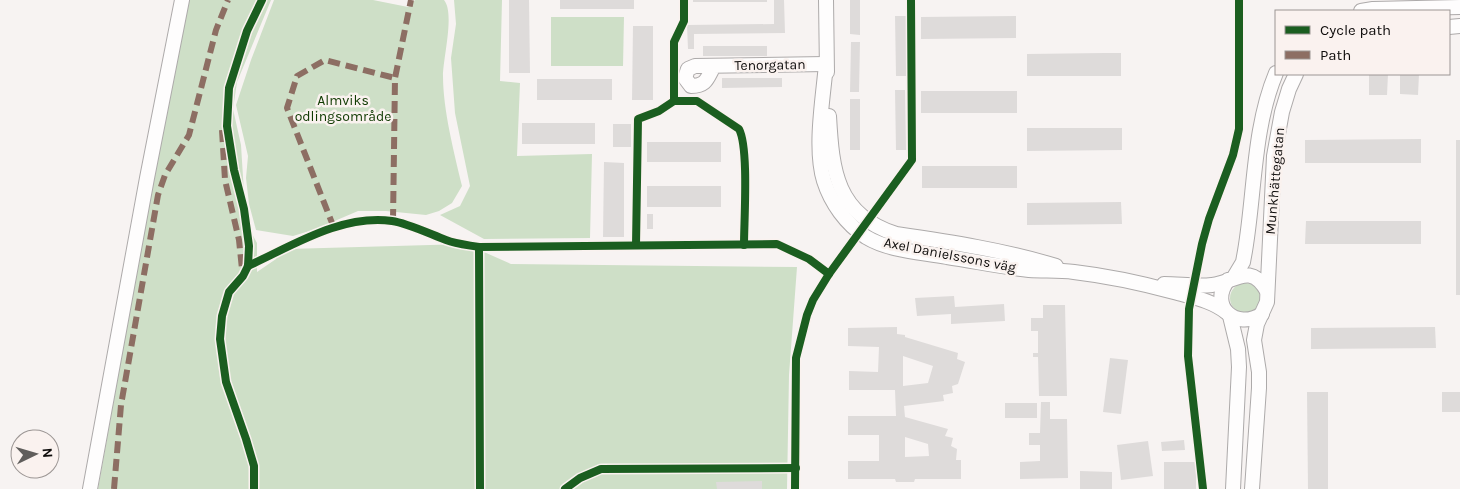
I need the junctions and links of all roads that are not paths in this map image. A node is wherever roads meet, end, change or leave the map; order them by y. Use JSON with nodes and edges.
{"nodes":[{"id":1,"x":182,"y":0,"type":"edge"},
{"id":2,"x":826,"y":0,"type":"edge"},
{"id":3,"x":1460,"y":7,"type":"edge"},
{"id":4,"x":1366,"y":10,"type":"edge"},
{"id":5,"x":826,"y":64,"type":"junction"},
{"id":6,"x":714,"y":66,"type":"dead end"},
{"id":7,"x":1275,"y":75,"type":"edge"},
{"id":8,"x":1296,"y":75,"type":"edge"},
{"id":9,"x":1231,"y":278,"type":"junction"},
{"id":10,"x":1143,"y":283,"type":"junction"},
{"id":11,"x":1267,"y":291,"type":"junction"},
{"id":12,"x":1228,"y":314,"type":"junction"},
{"id":13,"x":1262,"y":314,"type":"junction"},
{"id":14,"x":90,"y":489,"type":"edge"},
{"id":15,"x":1233,"y":489,"type":"edge"},
{"id":16,"x":1252,"y":489,"type":"edge"}],
"edges":[{"from":1,"to":14,"type":"street"},
{"from":2,"to":5,"type":"street","name":"Axel Danielssons väg"},
{"from":3,"to":4,"type":"street"},
{"from":5,"to":6,"type":"street","name":"Tenorgatan"},
{"from":5,"to":10,"type":"street","name":"Axel Danielssons väg"},
{"from":7,"to":9,"type":"street","name":"Munkhättegatan"},
{"from":8,"to":11,"type":"street","name":"Munkhättegatan"},
{"from":9,"to":10,"type":"street","name":"Axel Danielssons väg"},
{"from":9,"to":11,"type":"street"},
{"from":9,"to":12,"type":"street","name":"Munkhättegatan"},
{"from":10,"to":12,"type":"street","name":"Axel Danielssons väg"},
{"from":11,"to":13,"type":"street","name":"Munkhättegatan"},
{"from":12,"to":13,"type":"street"},
{"from":12,"to":15,"type":"street","name":"Munkhättegatan"},
{"from":13,"to":16,"type":"street","name":"Munkhättegatan"}]}
